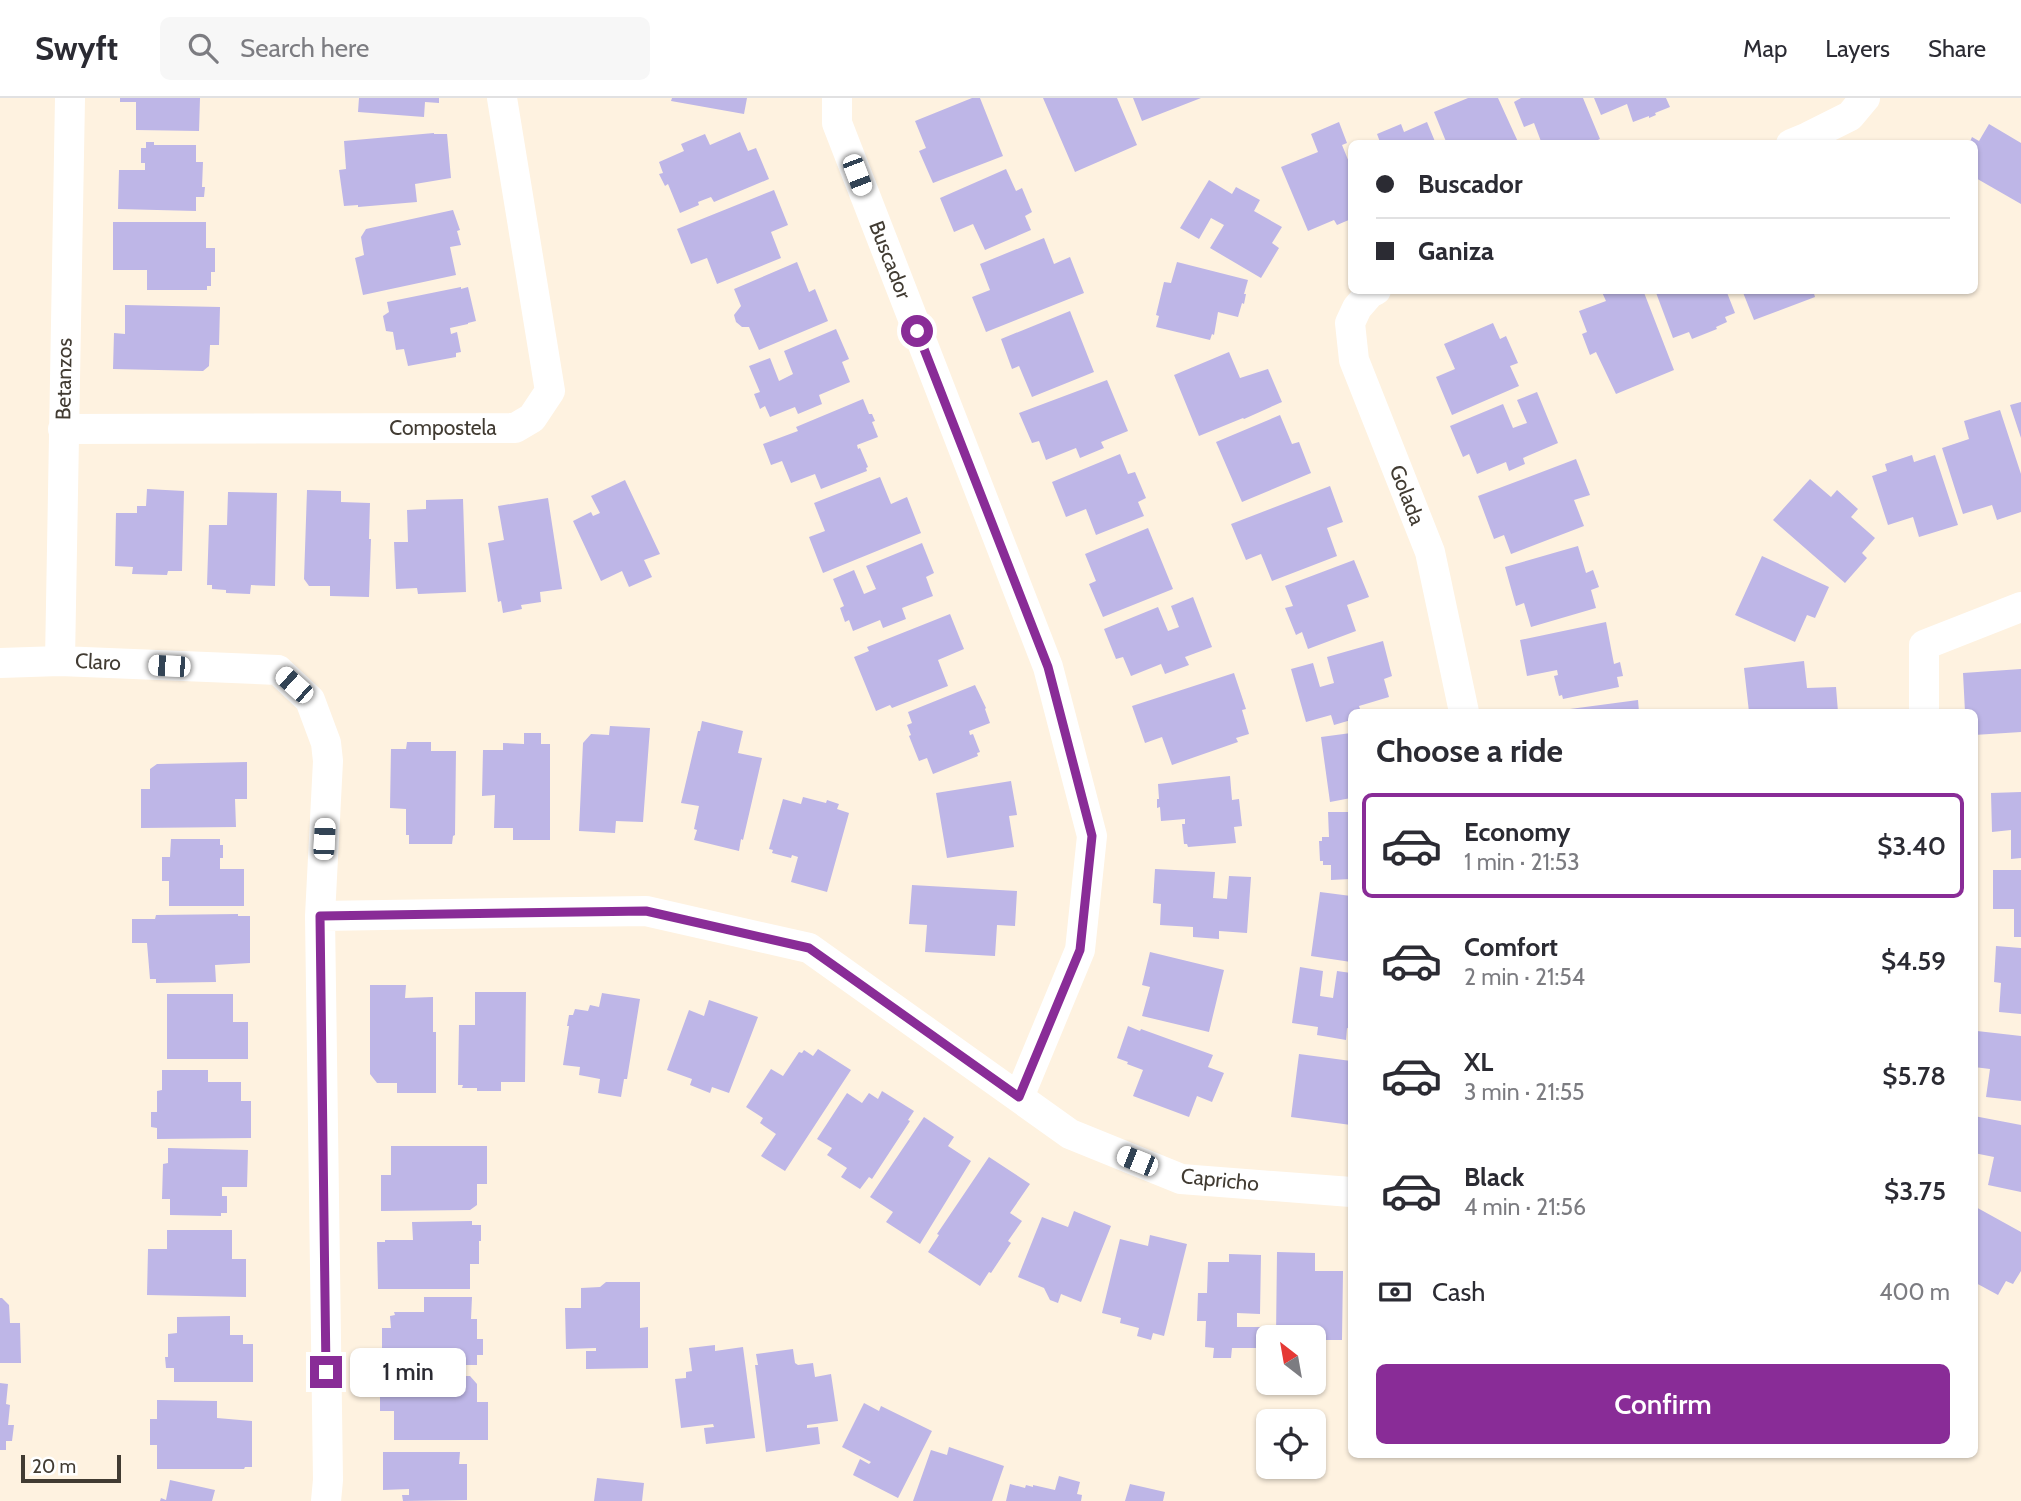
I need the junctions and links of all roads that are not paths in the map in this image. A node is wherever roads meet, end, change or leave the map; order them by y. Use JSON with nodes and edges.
{"nodes":[{"id":1,"x":70,"y":98,"type":"edge"},
{"id":2,"x":502,"y":98,"type":"edge"},
{"id":3,"x":837,"y":98,"type":"edge"},
{"id":4,"x":1865,"y":98,"type":"edge"},
{"id":5,"x":1801,"y":140,"type":"edge"},
{"id":6,"x":1369,"y":294,"type":"edge"},
{"id":7,"x":63,"y":429,"type":"junction"},
{"id":8,"x":2021,"y":607,"type":"edge"},
{"id":9,"x":60,"y":661,"type":"junction"},
{"id":10,"x":0,"y":663,"type":"edge"},
{"id":11,"x":1463,"y":709,"type":"edge"},
{"id":12,"x":1924,"y":709,"type":"edge"},
{"id":13,"x":320,"y":916,"type":"junction"},
{"id":14,"x":1019,"y":1097,"type":"junction"},
{"id":15,"x":1348,"y":1192,"type":"edge"},
{"id":16,"x":326,"y":1501,"type":"edge"}],
"edges":[{"from":1,"to":7,"type":"street","name":"Betanzos"},
{"from":2,"to":7,"type":"street","name":"Compostela"},
{"from":3,"to":14,"type":"street","name":"Buscador"},
{"from":4,"to":5,"type":"street"},
{"from":6,"to":11,"type":"street","name":"Golada"},
{"from":7,"to":9,"type":"street","name":"Betanzos"},
{"from":8,"to":12,"type":"street"},
{"from":9,"to":10,"type":"street","name":"Claro"},
{"from":9,"to":13,"type":"street","name":"Claro"},
{"from":13,"to":14,"type":"street","name":"Capricho"},
{"from":13,"to":16,"type":"street"},
{"from":14,"to":15,"type":"street","name":"Capricho"}]}
